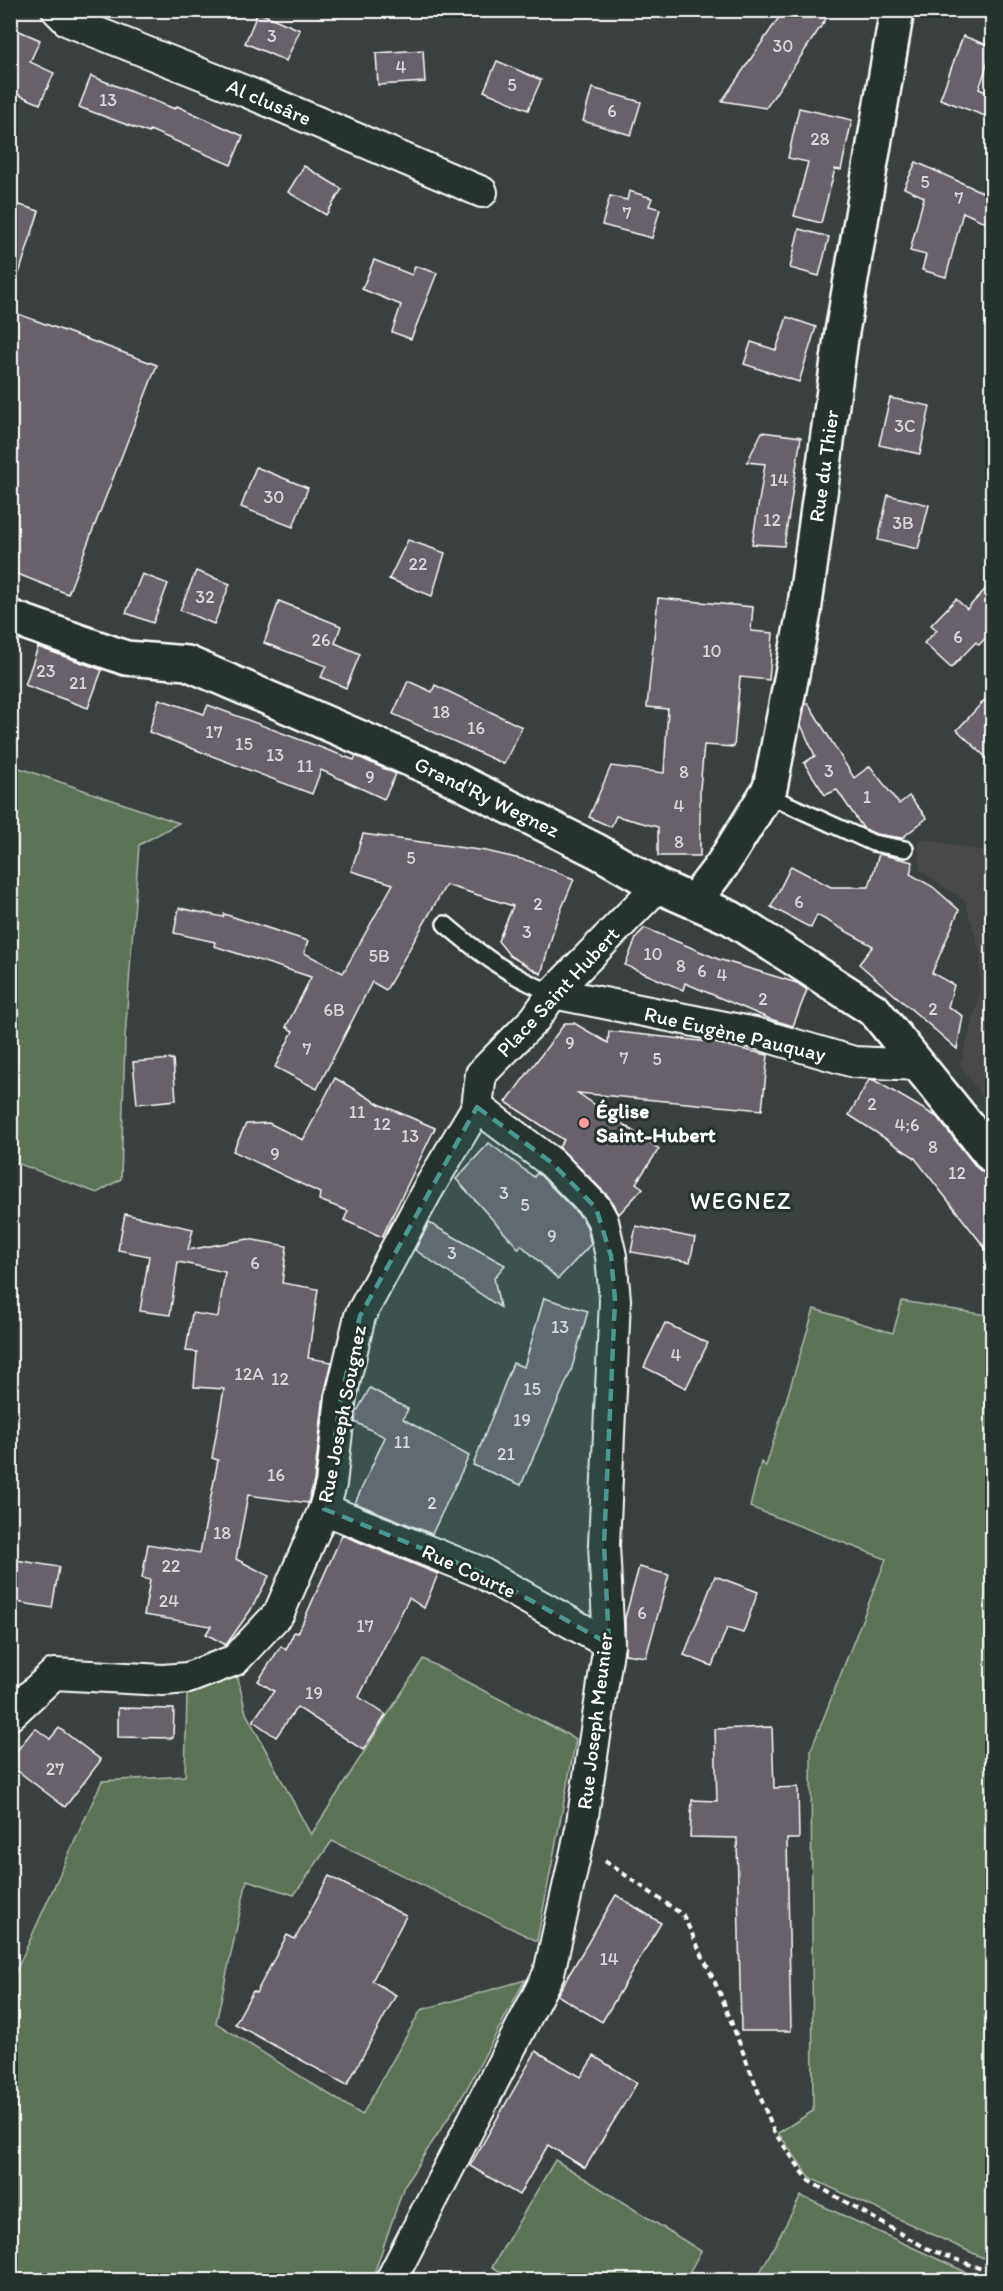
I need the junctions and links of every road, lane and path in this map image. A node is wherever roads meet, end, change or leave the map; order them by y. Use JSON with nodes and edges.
{"nodes":[{"id":1,"x":57,"y":10,"type":"edge"},
{"id":2,"x":897,"y":10,"type":"edge"},
{"id":3,"x":482,"y":192,"type":"dead end"},
{"id":4,"x":10,"y":617,"type":"edge"},
{"id":5,"x":765,"y":794,"type":"junction"},
{"id":6,"x":905,"y":849,"type":"dead end"},
{"id":7,"x":658,"y":886,"type":"junction"},
{"id":8,"x":695,"y":900,"type":"junction"},
{"id":9,"x":445,"y":924,"type":"dead end"},
{"id":10,"x":553,"y":993,"type":"junction"},
{"id":11,"x":919,"y":1065,"type":"junction"},
{"id":12,"x":477,"y":1107,"type":"junction"},
{"id":13,"x":993,"y":1156,"type":"edge"},
{"id":14,"x":324,"y":1509,"type":"junction"},
{"id":15,"x":609,"y":1644,"type":"junction"},
{"id":16,"x":10,"y":1715,"type":"edge"},
{"id":17,"x":578,"y":1846,"type":"junction"},
{"id":18,"x":993,"y":2273,"type":"edge"},
{"id":19,"x":391,"y":2280,"type":"edge"}],
"edges":[{"from":1,"to":3,"type":"street","name":"Al clusâre"},
{"from":2,"to":5,"type":"street","name":"Rue du Thier"},
{"from":4,"to":7,"type":"street","name":"Grand'Ry Wegnez"},
{"from":5,"to":6,"type":"lane"},
{"from":5,"to":8,"type":"street","name":"Rue du Thier"},
{"from":7,"to":8,"type":"street","name":"Grand'Ry Wegnez"},
{"from":7,"to":10,"type":"street","name":"Place Saint Hubert"},
{"from":8,"to":11,"type":"street","name":"Grand'Ry Wegnez"},
{"from":9,"to":10,"type":"lane"},
{"from":10,"to":11,"type":"street","name":"Rue Eugène Pauquay"},
{"from":10,"to":12,"type":"street","name":"Place Saint Hubert"},
{"from":11,"to":13,"type":"street","name":"Grand'Ry Wegnez"},
{"from":12,"to":14,"type":"street","name":"Rue Joseph Sougnez"},
{"from":12,"to":15,"type":"street","name":"Rue Joseph Meunier"},
{"from":14,"to":15,"type":"street","name":"Rue Courte"},
{"from":14,"to":16,"type":"street","name":"Rue Joseph Sougnez"},
{"from":15,"to":17,"type":"street","name":"Rue Joseph Meunier"},
{"from":17,"to":18,"type":"path"},
{"from":17,"to":19,"type":"street","name":"Rue Joseph Meunier"}]}
